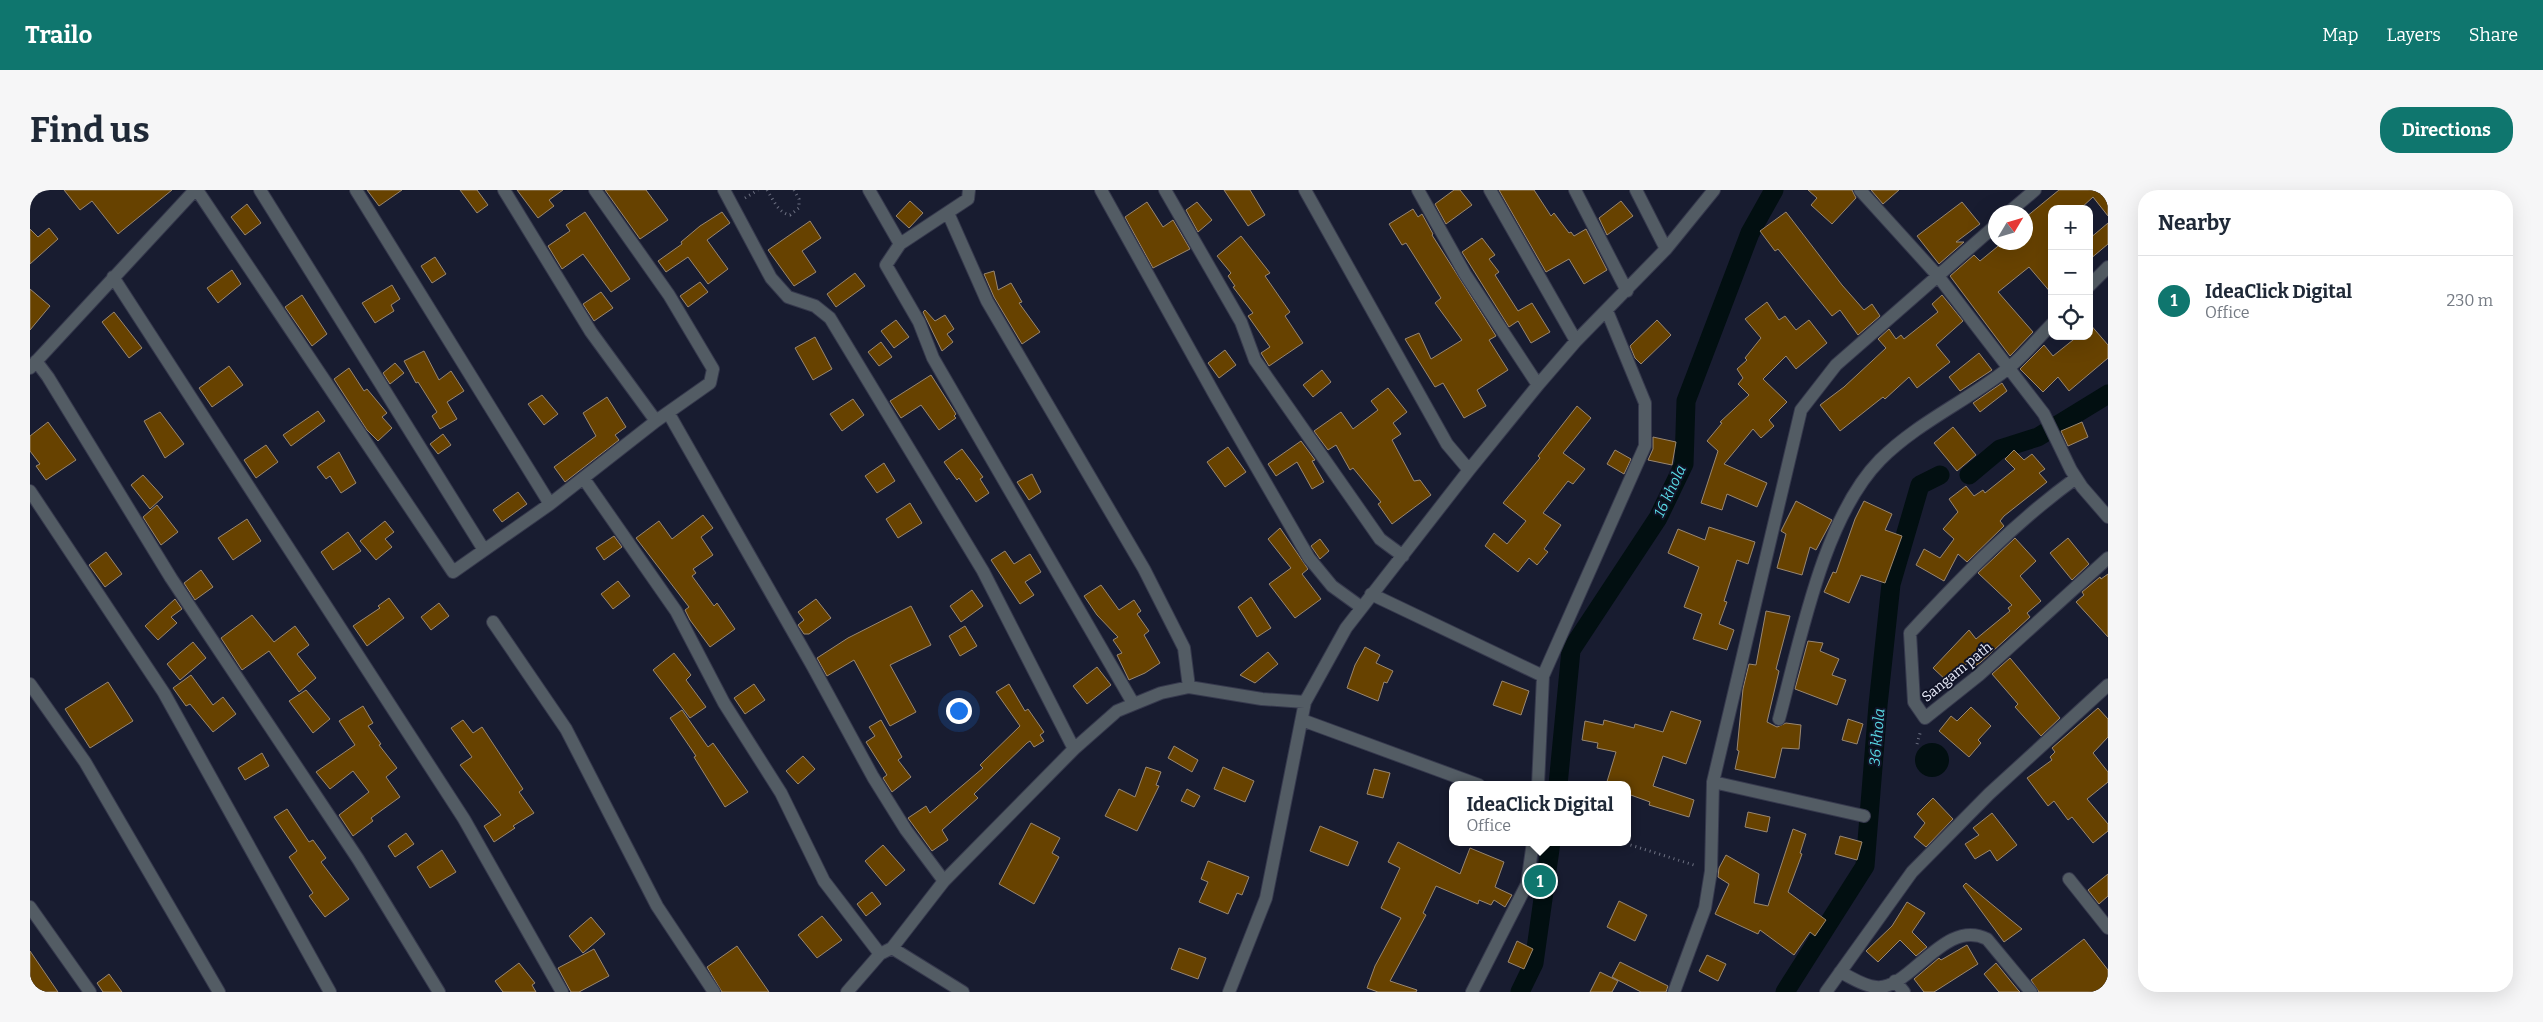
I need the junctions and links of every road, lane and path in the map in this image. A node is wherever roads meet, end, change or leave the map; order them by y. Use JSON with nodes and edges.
{"nodes":[{"id":1,"x":196,"y":190,"type":"edge"},
{"id":2,"x":260,"y":190,"type":"edge"},
{"id":3,"x":356,"y":190,"type":"edge"},
{"id":4,"x":504,"y":190,"type":"edge"},
{"id":5,"x":595,"y":190,"type":"edge"},
{"id":6,"x":724,"y":190,"type":"edge"},
{"id":7,"x":758,"y":190,"type":"edge"},
{"id":8,"x":767,"y":190,"type":"edge"},
{"id":9,"x":794,"y":190,"type":"edge"},
{"id":10,"x":869,"y":190,"type":"edge"},
{"id":11,"x":969,"y":190,"type":"edge"},
{"id":12,"x":1101,"y":190,"type":"edge"},
{"id":13,"x":1165,"y":190,"type":"edge"},
{"id":14,"x":1305,"y":190,"type":"edge"},
{"id":15,"x":1418,"y":190,"type":"edge"},
{"id":16,"x":1490,"y":190,"type":"edge"},
{"id":17,"x":1575,"y":190,"type":"edge"},
{"id":18,"x":1636,"y":190,"type":"edge"},
{"id":19,"x":1714,"y":190,"type":"edge"},
{"id":20,"x":1860,"y":190,"type":"edge"},
{"id":21,"x":2034,"y":190,"type":"edge"},
{"id":22,"x":745,"y":198,"type":"dead end"},
{"id":23,"x":2017,"y":205,"type":"edge"},
{"id":24,"x":948,"y":213,"type":"junction"},
{"id":25,"x":1988,"y":232,"type":"edge"},
{"id":26,"x":900,"y":244,"type":"junction"},
{"id":27,"x":1666,"y":249,"type":"junction"},
{"id":28,"x":2108,"y":267,"type":"edge"},
{"id":29,"x":1938,"y":276,"type":"junction"},
{"id":30,"x":113,"y":277,"type":"junction"},
{"id":31,"x":2093,"y":282,"type":"edge"},
{"id":32,"x":1627,"y":291,"type":"junction"},
{"id":33,"x":1607,"y":311,"type":"junction"},
{"id":34,"x":2048,"y":328,"type":"edge"},
{"id":35,"x":1576,"y":341,"type":"junction"},
{"id":36,"x":33,"y":365,"type":"edge"},
{"id":37,"x":2008,"y":369,"type":"junction"},
{"id":38,"x":1538,"y":385,"type":"junction"},
{"id":39,"x":669,"y":414,"type":"junction"},
{"id":40,"x":656,"y":421,"type":"junction"},
{"id":41,"x":1469,"y":470,"type":"junction"},
{"id":42,"x":2076,"y":478,"type":"junction"},
{"id":43,"x":584,"y":479,"type":"junction"},
{"id":44,"x":30,"y":491,"type":"edge"},
{"id":45,"x":550,"y":504,"type":"junction"},
{"id":46,"x":2108,"y":517,"type":"edge"},
{"id":47,"x":484,"y":550,"type":"junction"},
{"id":48,"x":1403,"y":556,"type":"junction"},
{"id":49,"x":2108,"y":558,"type":"edge"},
{"id":50,"x":1371,"y":594,"type":"junction"},
{"id":51,"x":1361,"y":607,"type":"junction"},
{"id":52,"x":493,"y":622,"type":"dead end"},
{"id":53,"x":1543,"y":676,"type":"junction"},
{"id":54,"x":30,"y":684,"type":"edge"},
{"id":55,"x":2108,"y":685,"type":"edge"},
{"id":56,"x":1189,"y":687,"type":"junction"},
{"id":57,"x":1306,"y":702,"type":"junction"},
{"id":58,"x":1133,"y":703,"type":"junction"},
{"id":59,"x":1780,"y":719,"type":"dead end"},
{"id":60,"x":1302,"y":720,"type":"junction"},
{"id":61,"x":1074,"y":750,"type":"junction"},
{"id":62,"x":1468,"y":781,"type":"edge"},
{"id":63,"x":1538,"y":781,"type":"edge"},
{"id":64,"x":1713,"y":782,"type":"junction"},
{"id":65,"x":1864,"y":816,"type":"dead end"},
{"id":66,"x":1631,"y":845,"type":"edge"},
{"id":67,"x":1532,"y":846,"type":"edge"},
{"id":68,"x":1711,"y":870,"type":"junction"},
{"id":69,"x":2069,"y":879,"type":"dead end"},
{"id":70,"x":944,"y":881,"type":"junction"},
{"id":71,"x":30,"y":907,"type":"edge"},
{"id":72,"x":2108,"y":928,"type":"edge"},
{"id":73,"x":886,"y":951,"type":"junction"},
{"id":74,"x":1840,"y":972,"type":"junction"},
{"id":75,"x":1895,"y":981,"type":"junction"},
{"id":76,"x":1474,"y":991,"type":"edge"},
{"id":77,"x":90,"y":992,"type":"edge"},
{"id":78,"x":219,"y":992,"type":"edge"},
{"id":79,"x":330,"y":992,"type":"edge"},
{"id":80,"x":439,"y":992,"type":"edge"},
{"id":81,"x":562,"y":992,"type":"edge"},
{"id":82,"x":714,"y":992,"type":"edge"},
{"id":83,"x":848,"y":992,"type":"edge"},
{"id":84,"x":963,"y":992,"type":"edge"},
{"id":85,"x":1230,"y":992,"type":"edge"},
{"id":86,"x":1674,"y":992,"type":"edge"},
{"id":87,"x":1826,"y":992,"type":"edge"},
{"id":88,"x":1904,"y":992,"type":"edge"},
{"id":89,"x":2030,"y":992,"type":"edge"}],
"edges":[{"from":1,"to":30,"type":"street"},
{"from":1,"to":47,"type":"street"},
{"from":2,"to":47,"type":"street"},
{"from":3,"to":45,"type":"street"},
{"from":4,"to":40,"type":"street"},
{"from":5,"to":39,"type":"street"},
{"from":6,"to":61,"type":"street"},
{"from":7,"to":22,"type":"path"},
{"from":8,"to":9,"type":"path"},
{"from":10,"to":26,"type":"street"},
{"from":11,"to":24,"type":"street"},
{"from":12,"to":51,"type":"street"},
{"from":13,"to":48,"type":"street"},
{"from":14,"to":41,"type":"street"},
{"from":15,"to":38,"type":"street"},
{"from":16,"to":35,"type":"street"},
{"from":17,"to":32,"type":"street"},
{"from":18,"to":27,"type":"street"},
{"from":19,"to":27,"type":"street"},
{"from":20,"to":29,"type":"street"},
{"from":21,"to":23,"type":"street"},
{"from":24,"to":26,"type":"street"},
{"from":24,"to":56,"type":"street"},
{"from":25,"to":29,"type":"street"},
{"from":26,"to":58,"type":"street"},
{"from":27,"to":32,"type":"street"},
{"from":28,"to":31,"type":"street"},
{"from":29,"to":37,"type":"street"},
{"from":29,"to":64,"type":"street"},
{"from":30,"to":36,"type":"street"},
{"from":30,"to":81,"type":"street"},
{"from":32,"to":33,"type":"street"},
{"from":33,"to":35,"type":"street"},
{"from":33,"to":53,"type":"street"},
{"from":34,"to":37,"type":"street"},
{"from":35,"to":38,"type":"street"},
{"from":36,"to":80,"type":"street"},
{"from":37,"to":42,"type":"street"},
{"from":37,"to":59,"type":"street"},
{"from":38,"to":41,"type":"street"},
{"from":39,"to":40,"type":"street"},
{"from":39,"to":70,"type":"street"},
{"from":40,"to":43,"type":"street"},
{"from":41,"to":48,"type":"street"},
{"from":42,"to":46,"type":"street"},
{"from":42,"to":49,"type":"street","name":"Sangam path"},
{"from":43,"to":45,"type":"street"},
{"from":43,"to":73,"type":"street"},
{"from":44,"to":79,"type":"street"},
{"from":45,"to":47,"type":"street"},
{"from":48,"to":50,"type":"street"},
{"from":50,"to":51,"type":"street"},
{"from":50,"to":53,"type":"street"},
{"from":51,"to":57,"type":"street"},
{"from":52,"to":82,"type":"street"},
{"from":53,"to":63,"type":"street"},
{"from":54,"to":78,"type":"street"},
{"from":55,"to":74,"type":"street"},
{"from":56,"to":57,"type":"street"},
{"from":56,"to":58,"type":"street"},
{"from":57,"to":60,"type":"street"},
{"from":58,"to":61,"type":"street"},
{"from":60,"to":62,"type":"street"},
{"from":60,"to":85,"type":"street"},
{"from":61,"to":70,"type":"street"},
{"from":64,"to":65,"type":"street"},
{"from":64,"to":68,"type":"street"},
{"from":66,"to":68,"type":"path"},
{"from":67,"to":76,"type":"street"},
{"from":68,"to":86,"type":"street"},
{"from":69,"to":72,"type":"street"},
{"from":70,"to":73,"type":"street"},
{"from":71,"to":77,"type":"street"},
{"from":73,"to":83,"type":"street"},
{"from":73,"to":84,"type":"street"},
{"from":74,"to":75,"type":"street"},
{"from":74,"to":87,"type":"street"},
{"from":75,"to":88,"type":"street"},
{"from":75,"to":89,"type":"street"}]}
